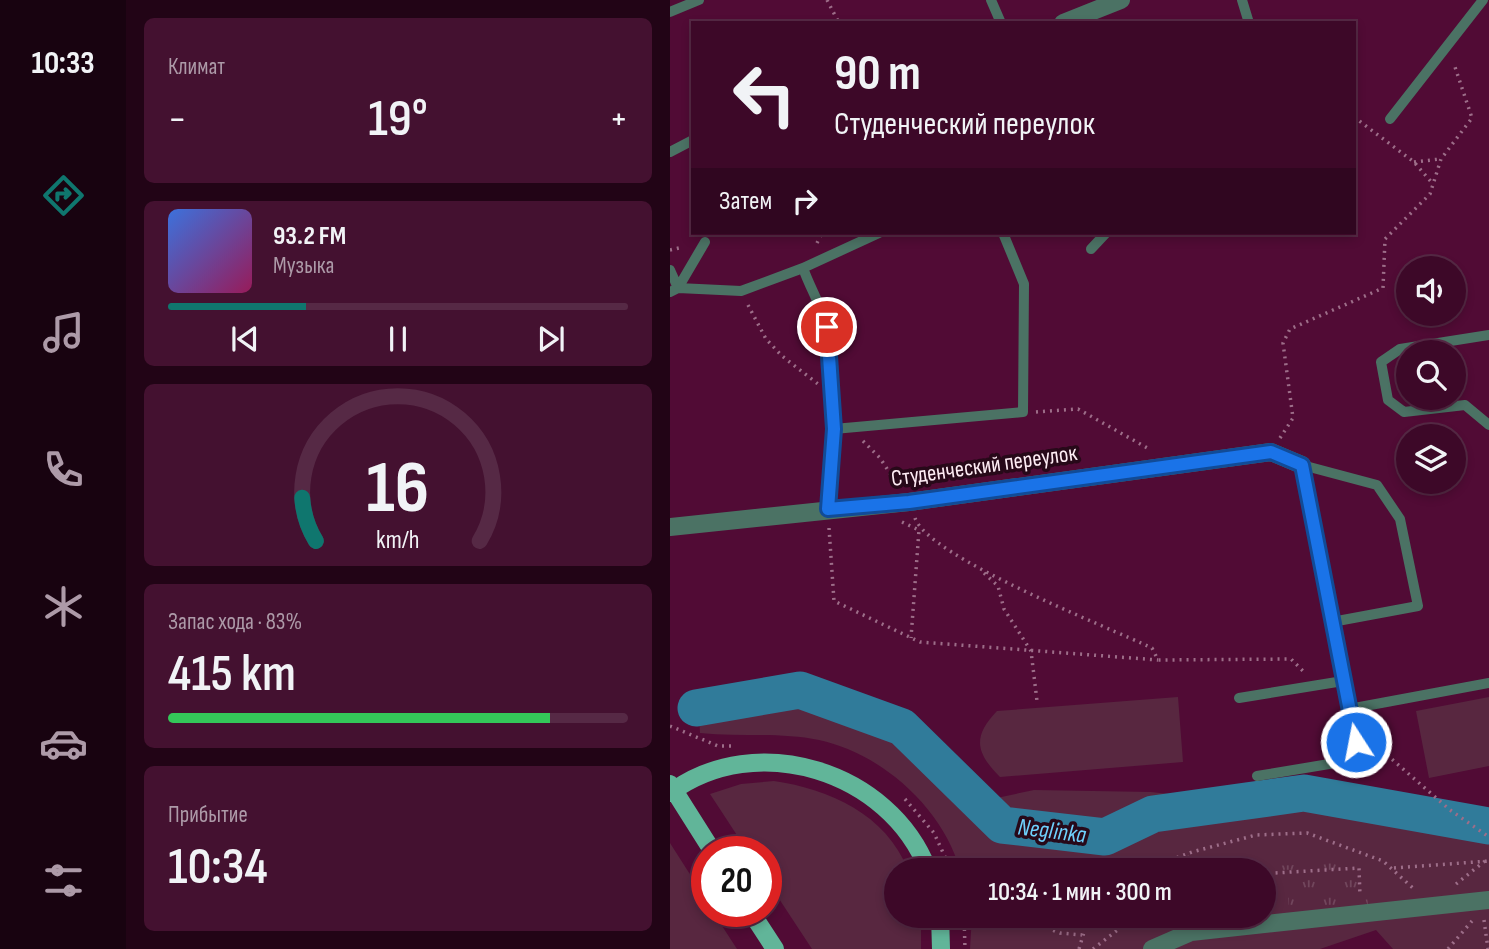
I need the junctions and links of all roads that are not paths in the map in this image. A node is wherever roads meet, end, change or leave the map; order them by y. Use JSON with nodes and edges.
{"nodes":[{"id":1,"x":699,"y":0,"type":"edge"},
{"id":2,"x":991,"y":0,"type":"edge"},
{"id":3,"x":1121,"y":0,"type":"edge"},
{"id":4,"x":1483,"y":0,"type":"edge"},
{"id":5,"x":1244,"y":1,"type":"edge"},
{"id":6,"x":670,"y":12,"type":"edge"},
{"id":7,"x":1000,"y":21,"type":"edge"},
{"id":8,"x":1068,"y":21,"type":"edge"},
{"id":9,"x":1249,"y":21,"type":"edge"},
{"id":10,"x":1390,"y":119,"type":"dead end"},
{"id":11,"x":691,"y":141,"type":"edge"},
{"id":12,"x":670,"y":152,"type":"edge"},
{"id":13,"x":875,"y":235,"type":"edge"},
{"id":14,"x":1004,"y":235,"type":"edge"},
{"id":15,"x":1104,"y":235,"type":"edge"},
{"id":16,"x":705,"y":242,"type":"dead end"},
{"id":17,"x":1091,"y":249,"type":"dead end"},
{"id":18,"x":802,"y":268,"type":"junction"},
{"id":19,"x":670,"y":270,"type":"edge"},
{"id":20,"x":674,"y":290,"type":"edge"},
{"id":21,"x":1489,"y":335,"type":"edge"},
{"id":22,"x":1489,"y":425,"type":"edge"},
{"id":23,"x":839,"y":428,"type":"junction"},
{"id":24,"x":1302,"y":465,"type":"junction"},
{"id":25,"x":828,"y":509,"type":"junction"},
{"id":26,"x":670,"y":528,"type":"edge"},
{"id":27,"x":1332,"y":622,"type":"junction"},
{"id":28,"x":1344,"y":681,"type":"junction"},
{"id":29,"x":1489,"y":683,"type":"edge"},
{"id":30,"x":1239,"y":698,"type":"dead end"},
{"id":31,"x":1349,"y":709,"type":"junction"},
{"id":32,"x":1257,"y":776,"type":"dead end"},
{"id":33,"x":671,"y":789,"type":"edge"},
{"id":34,"x":702,"y":836,"type":"edge"},
{"id":35,"x":922,"y":858,"type":"edge"},
{"id":36,"x":1489,"y":900,"type":"edge"},
{"id":37,"x":761,"y":927,"type":"edge"},
{"id":38,"x":940,"y":928,"type":"edge"},
{"id":39,"x":775,"y":949,"type":"edge"},
{"id":40,"x":941,"y":949,"type":"edge"},
{"id":41,"x":1152,"y":949,"type":"edge"}],
"edges":[{"from":1,"to":6,"type":"lane"},
{"from":2,"to":7,"type":"lane"},
{"from":3,"to":8,"type":"street"},
{"from":4,"to":10,"type":"lane"},
{"from":5,"to":9,"type":"lane"},
{"from":11,"to":12,"type":"lane"},
{"from":13,"to":18,"type":"lane"},
{"from":14,"to":23,"type":"lane"},
{"from":15,"to":17,"type":"lane"},
{"from":16,"to":20,"type":"lane"},
{"from":18,"to":20,"type":"lane"},
{"from":18,"to":23,"type":"lane"},
{"from":19,"to":20,"type":"lane"},
{"from":21,"to":22,"type":"lane"},
{"from":23,"to":25,"type":"lane"},
{"from":24,"to":25,"type":"street","name":"Студенческий переулок"},
{"from":24,"to":27,"type":"lane"},
{"from":24,"to":27,"type":"lane"},
{"from":25,"to":26,"type":"street","name":"Студенческий переулок"},
{"from":27,"to":28,"type":"lane"},
{"from":28,"to":30,"type":"lane"},
{"from":28,"to":31,"type":"lane"},
{"from":29,"to":31,"type":"lane"},
{"from":31,"to":32,"type":"lane"},
{"from":33,"to":34,"type":"main road"},
{"from":33,"to":35,"type":"main road"},
{"from":36,"to":41,"type":"street"},
{"from":37,"to":39,"type":"main road"},
{"from":38,"to":40,"type":"main road"}]}
